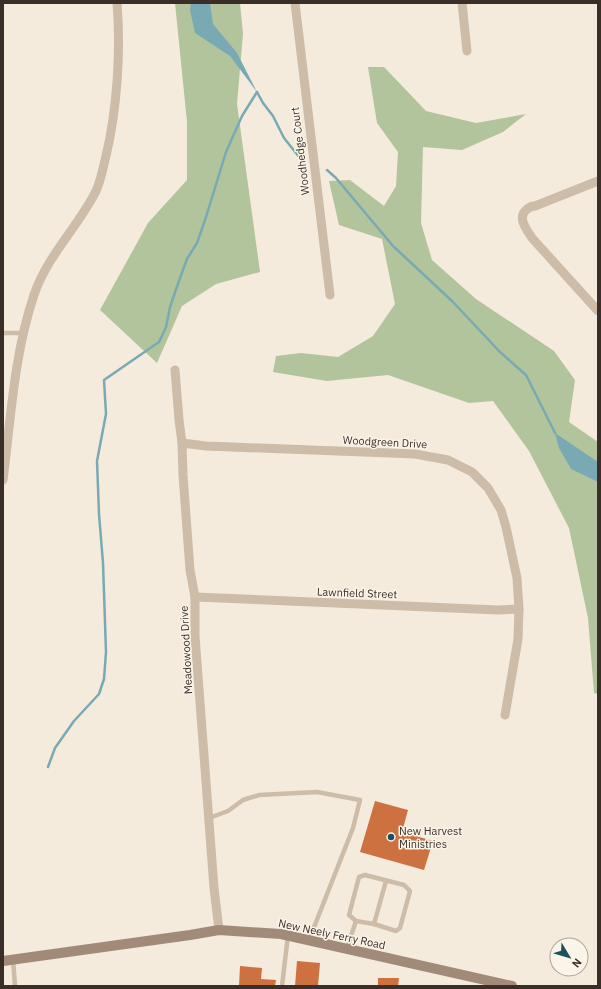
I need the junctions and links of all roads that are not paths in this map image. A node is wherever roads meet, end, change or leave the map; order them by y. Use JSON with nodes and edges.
{"nodes":[{"id":1,"x":117,"y":3,"type":"edge"},
{"id":2,"x":295,"y":3,"type":"edge"},
{"id":3,"x":462,"y":3,"type":"edge"},
{"id":4,"x":467,"y":51,"type":"dead end"},
{"id":5,"x":598,"y":181,"type":"edge"},
{"id":6,"x":330,"y":296,"type":"dead end"},
{"id":7,"x":598,"y":311,"type":"edge"},
{"id":8,"x":3,"y":333,"type":"edge"},
{"id":9,"x":24,"y":333,"type":"junction"},
{"id":10,"x":175,"y":370,"type":"dead end"},
{"id":11,"x":182,"y":443,"type":"junction"},
{"id":12,"x":3,"y":480,"type":"edge"},
{"id":13,"x":195,"y":597,"type":"junction"},
{"id":14,"x":519,"y":609,"type":"junction"},
{"id":15,"x":505,"y":715,"type":"dead end"},
{"id":16,"x":209,"y":818,"type":"junction"},
{"id":17,"x":386,"y":881,"type":"junction"},
{"id":18,"x":356,"y":921,"type":"junction"},
{"id":19,"x":374,"y":924,"type":"junction"},
{"id":20,"x":219,"y":930,"type":"junction"},
{"id":21,"x":288,"y":935,"type":"junction"},
{"id":22,"x":309,"y":940,"type":"junction"},
{"id":23,"x":347,"y":948,"type":"junction"},
{"id":24,"x":8,"y":960,"type":"edge"},
{"id":25,"x":480,"y":982,"type":"edge"},
{"id":26,"x":16,"y":986,"type":"edge"},
{"id":27,"x":282,"y":986,"type":"edge"},
{"id":28,"x":512,"y":986,"type":"edge"}],
"edges":[{"from":1,"to":9,"type":"street"},
{"from":2,"to":6,"type":"street","name":"Woodhedge Court"},
{"from":3,"to":4,"type":"street"},
{"from":5,"to":7,"type":"street"},
{"from":8,"to":9,"type":"lane"},
{"from":9,"to":12,"type":"street"},
{"from":10,"to":11,"type":"street","name":"Meadowood Drive"},
{"from":11,"to":13,"type":"street","name":"Meadowood Drive"},
{"from":11,"to":14,"type":"street","name":"Woodgreen Drive"},
{"from":13,"to":14,"type":"street","name":"Lawnfield Street"},
{"from":13,"to":16,"type":"street","name":"Meadowood Drive"},
{"from":14,"to":15,"type":"street","name":"Woodgreen Drive"},
{"from":16,"to":20,"type":"street","name":"Meadowood Drive"},
{"from":16,"to":22,"type":"lane"},
{"from":17,"to":18,"type":"lane"},
{"from":17,"to":19,"type":"lane"},
{"from":17,"to":19,"type":"lane"},
{"from":18,"to":19,"type":"lane"},
{"from":18,"to":23,"type":"lane"},
{"from":20,"to":21,"type":"street","name":"New Neely Ferry Road"},
{"from":20,"to":24,"type":"street","name":"New Neely Ferry Road"},
{"from":21,"to":22,"type":"street","name":"New Neely Ferry Road"},
{"from":21,"to":27,"type":"lane"},
{"from":22,"to":23,"type":"street","name":"New Neely Ferry Road"},
{"from":23,"to":25,"type":"street","name":"New Neely Ferry Road"},
{"from":24,"to":26,"type":"lane"},
{"from":25,"to":28,"type":"street","name":"New Neely Ferry Road"}]}
